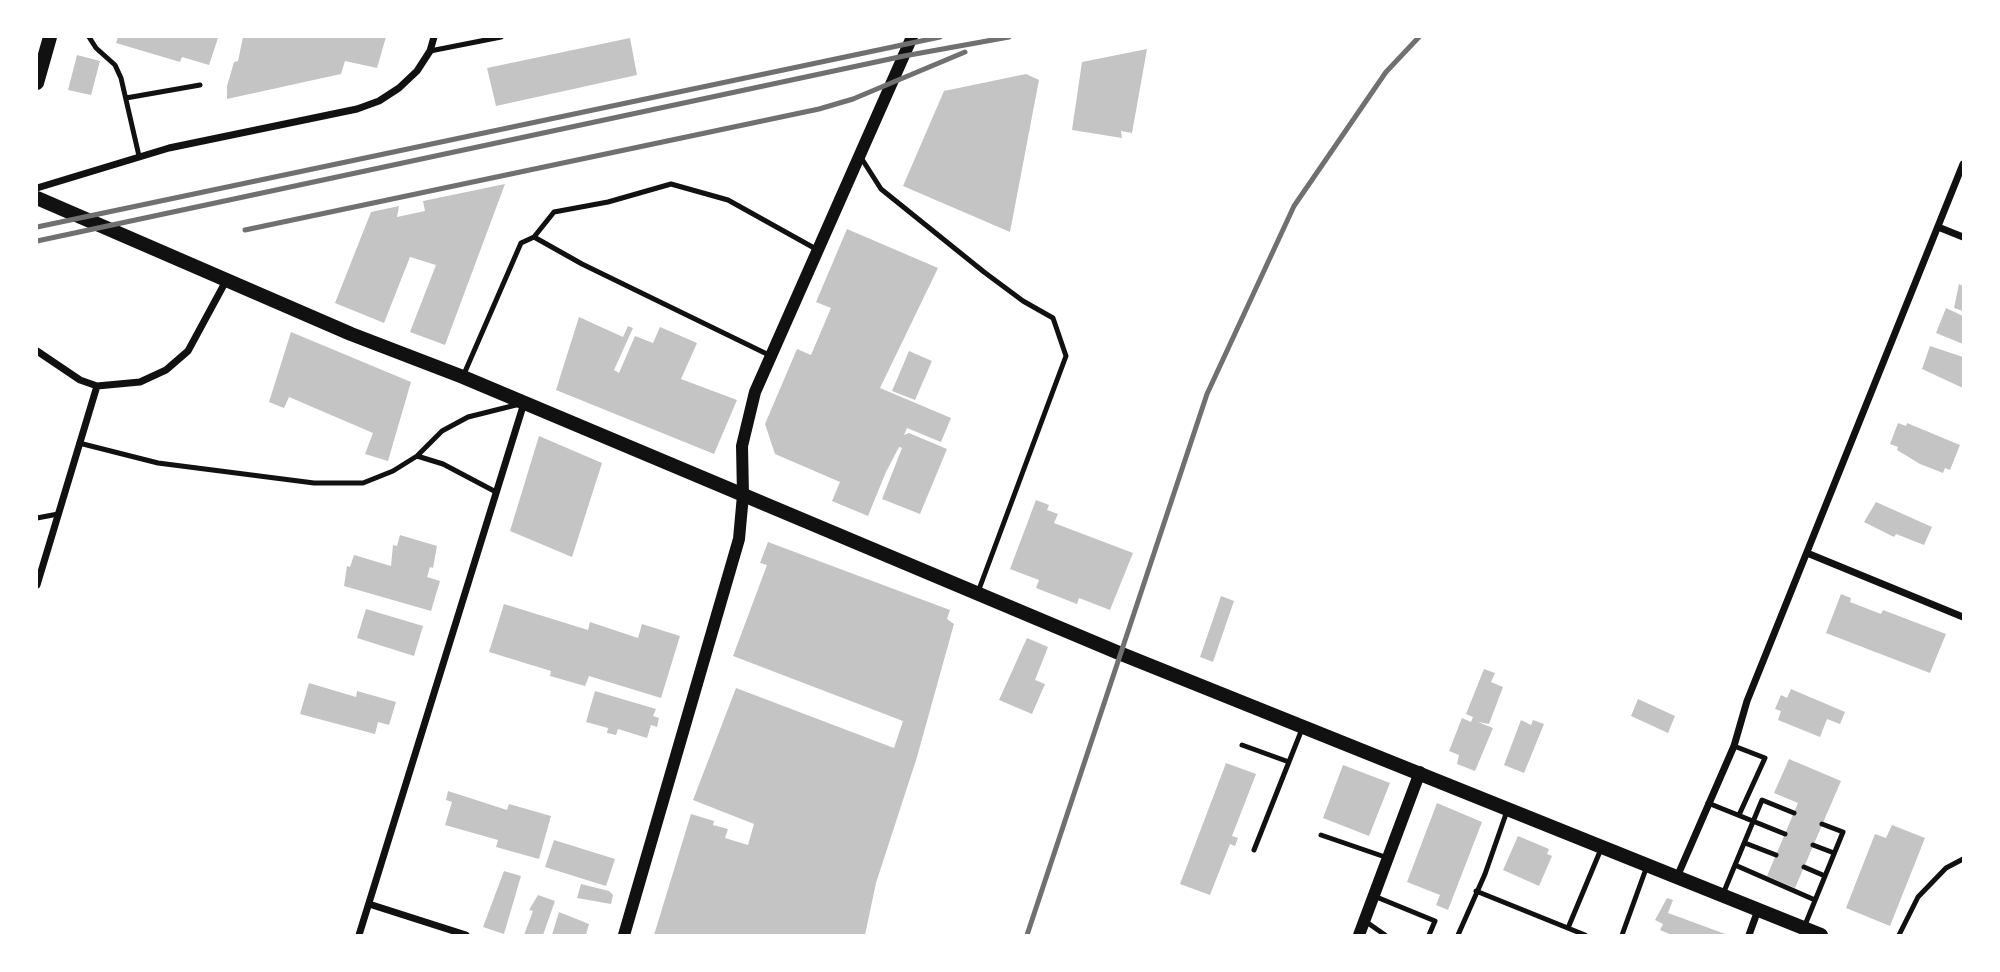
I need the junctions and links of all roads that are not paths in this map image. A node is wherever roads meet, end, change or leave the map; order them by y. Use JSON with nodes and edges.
{"nodes":[{"id":1,"x":50,"y":37,"type":"edge"},
{"id":2,"x":89,"y":37,"type":"edge"},
{"id":3,"x":434,"y":37,"type":"edge"},
{"id":4,"x":501,"y":37,"type":"edge"},
{"id":5,"x":912,"y":37,"type":"edge"},
{"id":6,"x":430,"y":51,"type":"junction"},
{"id":7,"x":37,"y":83,"type":"edge"},
{"id":8,"x":200,"y":85,"type":"dead end"},
{"id":9,"x":126,"y":98,"type":"junction"},
{"id":10,"x":139,"y":156,"type":"junction"},
{"id":11,"x":860,"y":156,"type":"junction"},
{"id":12,"x":1963,"y":164,"type":"edge"},
{"id":13,"x":37,"y":188,"type":"edge"},
{"id":14,"x":37,"y":198,"type":"edge"},
{"id":15,"x":1938,"y":227,"type":"junction"},
{"id":16,"x":534,"y":237,"type":"junction"},
{"id":17,"x":1963,"y":237,"type":"edge"},
{"id":18,"x":816,"y":249,"type":"junction"},
{"id":19,"x":228,"y":278,"type":"junction"},
{"id":20,"x":37,"y":351,"type":"edge"},
{"id":21,"x":771,"y":356,"type":"junction"},
{"id":22,"x":463,"y":377,"type":"junction"},
{"id":23,"x":97,"y":386,"type":"junction"},
{"id":24,"x":524,"y":403,"type":"junction"},
{"id":25,"x":79,"y":443,"type":"junction"},
{"id":26,"x":417,"y":456,"type":"junction"},
{"id":27,"x":496,"y":492,"type":"junction"},
{"id":28,"x":743,"y":495,"type":"junction"},
{"id":29,"x":58,"y":514,"type":"junction"},
{"id":30,"x":37,"y":518,"type":"edge"},
{"id":31,"x":1807,"y":553,"type":"junction"},
{"id":32,"x":37,"y":585,"type":"edge"},
{"id":33,"x":978,"y":592,"type":"junction"},
{"id":34,"x":1963,"y":617,"type":"edge"},
{"id":35,"x":1304,"y":726,"type":"junction"},
{"id":36,"x":1242,"y":745,"type":"dead end"},
{"id":37,"x":1734,"y":746,"type":"junction"},
{"id":38,"x":1289,"y":762,"type":"junction"},
{"id":39,"x":1420,"y":772,"type":"junction"},
{"id":40,"x":1708,"y":803,"type":"junction"},
{"id":41,"x":1508,"y":808,"type":"junction"},
{"id":42,"x":1794,"y":813,"type":"dead end"},
{"id":43,"x":1739,"y":815,"type":"junction"},
{"id":44,"x":1754,"y":821,"type":"junction"},
{"id":45,"x":1822,"y":824,"type":"dead end"},
{"id":46,"x":1785,"y":834,"type":"dead end"},
{"id":47,"x":1321,"y":835,"type":"dead end"},
{"id":48,"x":1745,"y":843,"type":"junction"},
{"id":49,"x":1813,"y":845,"type":"dead end"},
{"id":50,"x":1602,"y":846,"type":"junction"},
{"id":51,"x":1254,"y":850,"type":"dead end"},
{"id":52,"x":1834,"y":853,"type":"junction"},
{"id":53,"x":1776,"y":855,"type":"dead end"},
{"id":54,"x":1388,"y":858,"type":"junction"},
{"id":55,"x":1963,"y":859,"type":"edge"},
{"id":56,"x":1647,"y":865,"type":"junction"},
{"id":57,"x":1735,"y":865,"type":"junction"},
{"id":58,"x":1804,"y":867,"type":"dead end"},
{"id":59,"x":1825,"y":876,"type":"junction"},
{"id":60,"x":1677,"y":877,"type":"junction"},
{"id":61,"x":1476,"y":891,"type":"junction"},
{"id":62,"x":1722,"y":895,"type":"junction"},
{"id":63,"x":1374,"y":896,"type":"junction"},
{"id":64,"x":1815,"y":900,"type":"junction"},
{"id":65,"x":369,"y":904,"type":"junction"},
{"id":66,"x":1758,"y":910,"type":"junction"},
{"id":67,"x":1365,"y":921,"type":"junction"},
{"id":68,"x":1568,"y":928,"type":"junction"},
{"id":69,"x":1804,"y":928,"type":"junction"},
{"id":70,"x":359,"y":935,"type":"edge"},
{"id":71,"x":466,"y":935,"type":"edge"},
{"id":72,"x":624,"y":935,"type":"edge"},
{"id":73,"x":1359,"y":935,"type":"edge"},
{"id":74,"x":1385,"y":935,"type":"edge"},
{"id":75,"x":1429,"y":935,"type":"edge"},
{"id":76,"x":1458,"y":935,"type":"edge"},
{"id":77,"x":1585,"y":935,"type":"edge"},
{"id":78,"x":1622,"y":935,"type":"edge"},
{"id":79,"x":1749,"y":935,"type":"edge"},
{"id":80,"x":1821,"y":935,"type":"edge"},
{"id":81,"x":1899,"y":935,"type":"edge"}],
"edges":[{"from":1,"to":7,"type":"main road"},
{"from":2,"to":9,"type":"lane"},
{"from":3,"to":6,"type":"street"},
{"from":4,"to":6,"type":"lane"},
{"from":5,"to":11,"type":"street"},
{"from":6,"to":10,"type":"street"},
{"from":8,"to":9,"type":"lane"},
{"from":9,"to":10,"type":"lane"},
{"from":10,"to":13,"type":"street"},
{"from":11,"to":18,"type":"street"},
{"from":11,"to":33,"type":"lane"},
{"from":12,"to":15,"type":"street"},
{"from":14,"to":19,"type":"main road"},
{"from":15,"to":17,"type":"street"},
{"from":15,"to":31,"type":"street"},
{"from":16,"to":18,"type":"lane"},
{"from":16,"to":21,"type":"lane"},
{"from":16,"to":22,"type":"lane"},
{"from":18,"to":21,"type":"street"},
{"from":19,"to":22,"type":"main road"},
{"from":19,"to":23,"type":"street"},
{"from":20,"to":23,"type":"street"},
{"from":21,"to":28,"type":"street"},
{"from":22,"to":24,"type":"main road"},
{"from":23,"to":25,"type":"street"},
{"from":24,"to":26,"type":"lane"},
{"from":24,"to":27,"type":"street"},
{"from":24,"to":28,"type":"main road"},
{"from":25,"to":26,"type":"lane"},
{"from":25,"to":29,"type":"street"},
{"from":26,"to":27,"type":"lane"},
{"from":27,"to":65,"type":"street"},
{"from":28,"to":33,"type":"main road"},
{"from":28,"to":72,"type":"street"},
{"from":29,"to":30,"type":"lane"},
{"from":29,"to":32,"type":"street"},
{"from":31,"to":34,"type":"street"},
{"from":31,"to":37,"type":"street"},
{"from":33,"to":35,"type":"main road"},
{"from":35,"to":38,"type":"lane"},
{"from":35,"to":39,"type":"main road"},
{"from":36,"to":38,"type":"lane"},
{"from":37,"to":40,"type":"street"},
{"from":37,"to":43,"type":"lane"},
{"from":38,"to":51,"type":"lane"},
{"from":39,"to":41,"type":"main road"},
{"from":39,"to":54,"type":"street"},
{"from":40,"to":43,"type":"lane"},
{"from":40,"to":60,"type":"street"},
{"from":41,"to":50,"type":"main road"},
{"from":41,"to":61,"type":"lane"},
{"from":42,"to":44,"type":"lane"},
{"from":43,"to":44,"type":"lane"},
{"from":44,"to":46,"type":"lane"},
{"from":44,"to":48,"type":"lane"},
{"from":45,"to":52,"type":"lane"},
{"from":47,"to":54,"type":"lane"},
{"from":48,"to":53,"type":"lane"},
{"from":48,"to":57,"type":"lane"},
{"from":49,"to":52,"type":"lane"},
{"from":50,"to":56,"type":"main road"},
{"from":50,"to":68,"type":"lane"},
{"from":52,"to":59,"type":"lane"},
{"from":54,"to":63,"type":"street"},
{"from":55,"to":81,"type":"lane"},
{"from":56,"to":60,"type":"main road"},
{"from":56,"to":78,"type":"lane"},
{"from":57,"to":62,"type":"lane"},
{"from":57,"to":64,"type":"lane"},
{"from":58,"to":59,"type":"lane"},
{"from":59,"to":64,"type":"lane"},
{"from":60,"to":62,"type":"main road"},
{"from":61,"to":68,"type":"lane"},
{"from":61,"to":76,"type":"lane"},
{"from":62,"to":66,"type":"main road"},
{"from":63,"to":67,"type":"street"},
{"from":63,"to":75,"type":"lane"},
{"from":64,"to":69,"type":"lane"},
{"from":65,"to":70,"type":"street"},
{"from":65,"to":71,"type":"street"},
{"from":66,"to":69,"type":"main road"},
{"from":66,"to":79,"type":"street"},
{"from":67,"to":73,"type":"street"},
{"from":67,"to":74,"type":"lane"},
{"from":68,"to":77,"type":"lane"},
{"from":69,"to":80,"type":"main road"}]}
